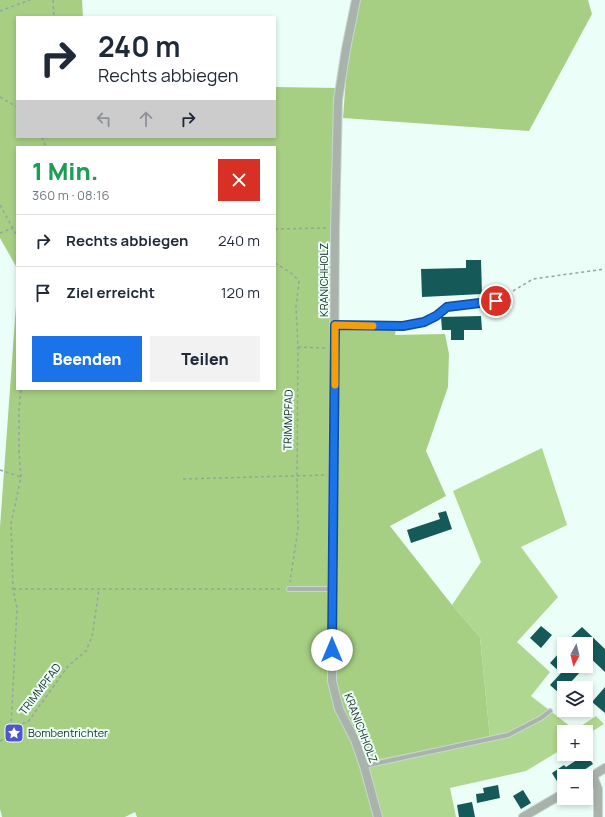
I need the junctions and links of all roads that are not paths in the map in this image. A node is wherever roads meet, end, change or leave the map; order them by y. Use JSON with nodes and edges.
{"nodes":[{"id":1,"x":356,"y":0,"type":"edge"},
{"id":2,"x":508,"y":294,"type":"road end"},
{"id":3,"x":335,"y":325,"type":"junction"},
{"id":4,"x":289,"y":589,"type":"road end"},
{"id":5,"x":332,"y":589,"type":"junction"},
{"id":6,"x":550,"y":711,"type":"dead end"},
{"id":7,"x":364,"y":766,"type":"junction"},
{"id":8,"x":605,"y":768,"type":"edge"},
{"id":9,"x":593,"y":776,"type":"edge"},
{"id":10,"x":593,"y":783,"type":"edge"},
{"id":11,"x":557,"y":797,"type":"edge"},
{"id":12,"x":378,"y":817,"type":"edge"},
{"id":13,"x":523,"y":817,"type":"edge"},
{"id":14,"x":598,"y":817,"type":"edge"}],
"edges":[{"from":1,"to":3,"type":"street","name":"KRANICHHOLZ"},
{"from":2,"to":3,"type":"lane"},
{"from":3,"to":5,"type":"street","name":"KRANICHHOLZ"},
{"from":4,"to":5,"type":"lane"},
{"from":5,"to":7,"type":"street","name":"KRANICHHOLZ"},
{"from":6,"to":7,"type":"lane"},
{"from":7,"to":12,"type":"street","name":"KRANICHHOLZ"},
{"from":8,"to":9,"type":"street"},
{"from":10,"to":14,"type":"street"},
{"from":11,"to":13,"type":"street"}]}
